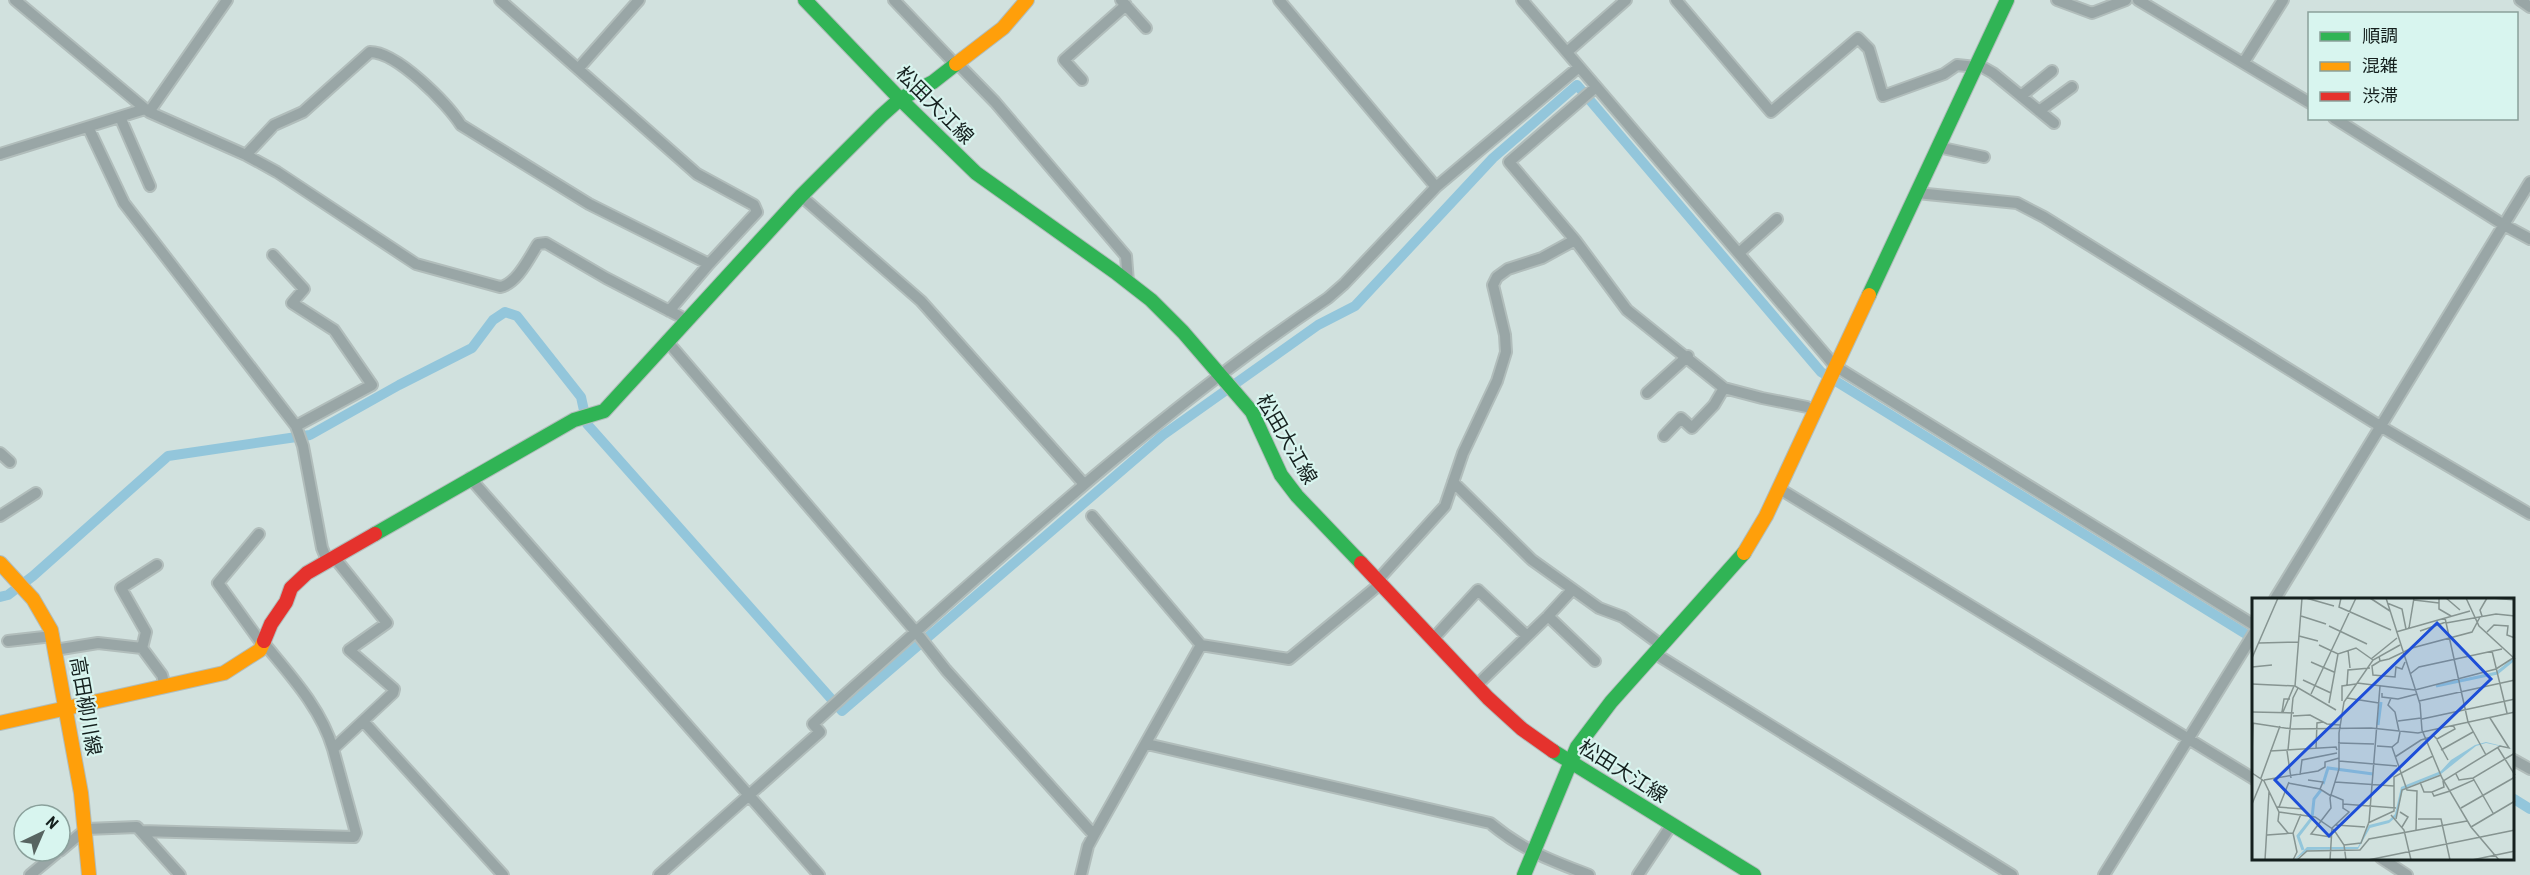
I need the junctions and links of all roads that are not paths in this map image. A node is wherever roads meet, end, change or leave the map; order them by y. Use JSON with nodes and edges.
{"nodes":[{"id":1,"x":15,"y":0,"type":"edge"},
{"id":2,"x":227,"y":0,"type":"edge"},
{"id":3,"x":500,"y":0,"type":"edge"},
{"id":4,"x":639,"y":0,"type":"edge"},
{"id":5,"x":805,"y":0,"type":"edge"},
{"id":6,"x":894,"y":0,"type":"edge"},
{"id":7,"x":1027,"y":0,"type":"edge"},
{"id":8,"x":1279,"y":0,"type":"edge"},
{"id":9,"x":1522,"y":0,"type":"edge"},
{"id":10,"x":1626,"y":0,"type":"edge"},
{"id":11,"x":1676,"y":0,"type":"edge"},
{"id":12,"x":2007,"y":0,"type":"edge"},
{"id":13,"x":2057,"y":0,"type":"edge"},
{"id":14,"x":2126,"y":0,"type":"edge"},
{"id":15,"x":2138,"y":0,"type":"edge"},
{"id":16,"x":2283,"y":0,"type":"edge"},
{"id":17,"x":2520,"y":0,"type":"edge"},
{"id":18,"x":1123,"y":3,"type":"edge"},
{"id":19,"x":2530,"y":6,"type":"edge"},
{"id":20,"x":1146,"y":28,"type":"dead end"},
{"id":21,"x":1567,"y":51,"type":"junction"},
{"id":22,"x":2244,"y":62,"type":"junction"},
{"id":23,"x":956,"y":64,"type":"junction"},
{"id":24,"x":1977,"y":65,"type":"junction"},
{"id":25,"x":1580,"y":67,"type":"junction"},
{"id":26,"x":578,"y":69,"type":"junction"},
{"id":27,"x":2052,"y":71,"type":"dead end"},
{"id":28,"x":1082,"y":80,"type":"dead end"},
{"id":29,"x":1596,"y":87,"type":"junction"},
{"id":30,"x":2072,"y":87,"type":"dead end"},
{"id":31,"x":2021,"y":96,"type":"junction"},
{"id":32,"x":900,"y":99,"type":"junction"},
{"id":33,"x":2308,"y":102,"type":"edge"},
{"id":34,"x":147,"y":111,"type":"junction"},
{"id":35,"x":2039,"y":111,"type":"junction"},
{"id":36,"x":120,"y":117,"type":"junction"},
{"id":37,"x":2337,"y":120,"type":"edge"},
{"id":38,"x":2054,"y":123,"type":"dead end"},
{"id":39,"x":89,"y":129,"type":"junction"},
{"id":40,"x":1938,"y":147,"type":"junction"},
{"id":41,"x":0,"y":154,"type":"edge"},
{"id":42,"x":246,"y":155,"type":"junction"},
{"id":43,"x":1984,"y":156,"type":"dead end"},
{"id":44,"x":2530,"y":183,"type":"edge"},
{"id":45,"x":150,"y":186,"type":"dead end"},
{"id":46,"x":1436,"y":187,"type":"junction"},
{"id":47,"x":1917,"y":193,"type":"junction"},
{"id":48,"x":801,"y":196,"type":"junction"},
{"id":49,"x":1777,"y":219,"type":"dead end"},
{"id":50,"x":2504,"y":225,"type":"junction"},
{"id":51,"x":2530,"y":239,"type":"edge"},
{"id":52,"x":1575,"y":240,"type":"junction"},
{"id":53,"x":1739,"y":254,"type":"junction"},
{"id":54,"x":273,"y":255,"type":"dead end"},
{"id":55,"x":709,"y":264,"type":"junction"},
{"id":56,"x":1128,"y":282,"type":"junction"},
{"id":57,"x":669,"y":311,"type":"junction"},
{"id":58,"x":687,"y":320,"type":"junction"},
{"id":59,"x":667,"y":341,"type":"junction"},
{"id":60,"x":1688,"y":356,"type":"junction"},
{"id":61,"x":1834,"y":368,"type":"junction"},
{"id":62,"x":1222,"y":376,"type":"junction"},
{"id":63,"x":1724,"y":388,"type":"junction"},
{"id":64,"x":1647,"y":393,"type":"dead end"},
{"id":65,"x":1814,"y":411,"type":"junction"},
{"id":66,"x":296,"y":426,"type":"junction"},
{"id":67,"x":2380,"y":426,"type":"junction"},
{"id":68,"x":1664,"y":436,"type":"dead end"},
{"id":69,"x":0,"y":453,"type":"edge"},
{"id":70,"x":10,"y":462,"type":"dead end"},
{"id":71,"x":470,"y":478,"type":"junction"},
{"id":72,"x":1453,"y":482,"type":"junction"},
{"id":73,"x":1084,"y":484,"type":"junction"},
{"id":74,"x":1780,"y":489,"type":"junction"},
{"id":75,"x":36,"y":494,"type":"dead end"},
{"id":76,"x":2530,"y":514,"type":"edge"},
{"id":77,"x":0,"y":516,"type":"edge"},
{"id":78,"x":1092,"y":516,"type":"dead end"},
{"id":79,"x":259,"y":534,"type":"dead end"},
{"id":80,"x":331,"y":559,"type":"junction"},
{"id":81,"x":2,"y":564,"type":"edge"},
{"id":82,"x":157,"y":565,"type":"dead end"},
{"id":83,"x":1379,"y":582,"type":"junction"},
{"id":84,"x":1572,"y":590,"type":"junction"},
{"id":85,"x":2276,"y":598,"type":"edge"},
{"id":86,"x":1548,"y":616,"type":"junction"},
{"id":87,"x":2252,"y":624,"type":"edge"},
{"id":88,"x":916,"y":632,"type":"junction"},
{"id":89,"x":1527,"y":636,"type":"junction"},
{"id":90,"x":2252,"y":636,"type":"edge"},
{"id":91,"x":1433,"y":639,"type":"junction"},
{"id":92,"x":8,"y":641,"type":"dead end"},
{"id":93,"x":54,"y":643,"type":"junction"},
{"id":94,"x":263,"y":643,"type":"junction"},
{"id":95,"x":1201,"y":645,"type":"junction"},
{"id":96,"x":142,"y":648,"type":"junction"},
{"id":97,"x":1658,"y":649,"type":"junction"},
{"id":98,"x":1595,"y":662,"type":"dead end"},
{"id":99,"x":1477,"y":685,"type":"junction"},
{"id":100,"x":165,"y":686,"type":"junction"},
{"id":101,"x":68,"y":709,"type":"junction"},
{"id":102,"x":363,"y":721,"type":"junction"},
{"id":103,"x":0,"y":723,"type":"edge"},
{"id":104,"x":2189,"y":738,"type":"junction"},
{"id":105,"x":1147,"y":744,"type":"junction"},
{"id":106,"x":333,"y":749,"type":"junction"},
{"id":107,"x":1571,"y":761,"type":"junction"},
{"id":108,"x":2515,"y":761,"type":"edge"},
{"id":109,"x":2530,"y":769,"type":"edge"},
{"id":110,"x":2252,"y":778,"type":"edge"},
{"id":111,"x":748,"y":795,"type":"junction"},
{"id":112,"x":1672,"y":824,"type":"junction"},
{"id":113,"x":86,"y":829,"type":"junction"},
{"id":114,"x":141,"y":831,"type":"junction"},
{"id":115,"x":1094,"y":835,"type":"junction"},
{"id":116,"x":72,"y":841,"type":"edge"},
{"id":117,"x":1532,"y":853,"type":"junction"},
{"id":118,"x":2384,"y":860,"type":"edge"},
{"id":119,"x":45,"y":863,"type":"edge"},
{"id":120,"x":30,"y":875,"type":"edge"},
{"id":121,"x":89,"y":875,"type":"edge"},
{"id":122,"x":180,"y":875,"type":"edge"},
{"id":123,"x":503,"y":875,"type":"edge"},
{"id":124,"x":659,"y":875,"type":"edge"},
{"id":125,"x":819,"y":875,"type":"edge"},
{"id":126,"x":1080,"y":875,"type":"edge"},
{"id":127,"x":1524,"y":875,"type":"edge"},
{"id":128,"x":1589,"y":875,"type":"edge"},
{"id":129,"x":1638,"y":875,"type":"edge"},
{"id":130,"x":1754,"y":875,"type":"edge"},
{"id":131,"x":2013,"y":875,"type":"edge"},
{"id":132,"x":2104,"y":875,"type":"edge"},
{"id":133,"x":2407,"y":875,"type":"edge"}],
"edges":[{"from":1,"to":34,"type":"street"},
{"from":2,"to":34,"type":"street"},
{"from":3,"to":26,"type":"street"},
{"from":4,"to":26,"type":"street"},
{"from":5,"to":32,"type":"street","name":"松田大江線"},
{"from":6,"to":23,"type":"street"},
{"from":7,"to":23,"type":"street"},
{"from":8,"to":46,"type":"street"},
{"from":9,"to":21,"type":"street"},
{"from":10,"to":21,"type":"street"},
{"from":11,"to":24,"type":"street"},
{"from":12,"to":24,"type":"street"},
{"from":13,"to":14,"type":"street"},
{"from":15,"to":22,"type":"street"},
{"from":16,"to":22,"type":"street"},
{"from":17,"to":19,"type":"street"},
{"from":18,"to":20,"type":"street"},
{"from":18,"to":28,"type":"street"},
{"from":21,"to":25,"type":"street"},
{"from":22,"to":33,"type":"street"},
{"from":23,"to":32,"type":"street"},
{"from":23,"to":56,"type":"street"},
{"from":24,"to":31,"type":"street"},
{"from":24,"to":40,"type":"street"},
{"from":25,"to":29,"type":"street"},
{"from":25,"to":46,"type":"street"},
{"from":26,"to":55,"type":"street"},
{"from":27,"to":31,"type":"street"},
{"from":29,"to":52,"type":"street"},
{"from":29,"to":53,"type":"street"},
{"from":30,"to":35,"type":"street"},
{"from":31,"to":35,"type":"street"},
{"from":32,"to":48,"type":"street"},
{"from":32,"to":56,"type":"street","name":"松田大江線"},
{"from":34,"to":36,"type":"street"},
{"from":34,"to":42,"type":"street"},
{"from":35,"to":38,"type":"street"},
{"from":36,"to":39,"type":"street"},
{"from":36,"to":45,"type":"street"},
{"from":37,"to":50,"type":"street"},
{"from":39,"to":41,"type":"street"},
{"from":39,"to":66,"type":"street"},
{"from":40,"to":43,"type":"street"},
{"from":40,"to":47,"type":"street"},
{"from":42,"to":55,"type":"street"},
{"from":42,"to":57,"type":"street"},
{"from":44,"to":50,"type":"street"},
{"from":46,"to":62,"type":"street"},
{"from":47,"to":61,"type":"street"},
{"from":47,"to":67,"type":"street"},
{"from":48,"to":58,"type":"street"},
{"from":48,"to":73,"type":"street"},
{"from":49,"to":53,"type":"street"},
{"from":50,"to":51,"type":"street"},
{"from":50,"to":67,"type":"street"},
{"from":52,"to":60,"type":"street"},
{"from":52,"to":72,"type":"street"},
{"from":53,"to":61,"type":"street"},
{"from":54,"to":66,"type":"street"},
{"from":55,"to":57,"type":"street"},
{"from":56,"to":62,"type":"street","name":"松田大江線"},
{"from":57,"to":58,"type":"street"},
{"from":58,"to":59,"type":"street"},
{"from":59,"to":71,"type":"street"},
{"from":59,"to":88,"type":"street"},
{"from":60,"to":63,"type":"street"},
{"from":60,"to":64,"type":"street"},
{"from":61,"to":65,"type":"street"},
{"from":61,"to":87,"type":"street"},
{"from":62,"to":73,"type":"street"},
{"from":62,"to":83,"type":"street","name":"松田大江線"},
{"from":63,"to":65,"type":"street"},
{"from":63,"to":68,"type":"street"},
{"from":65,"to":74,"type":"street"},
{"from":66,"to":80,"type":"street"},
{"from":67,"to":76,"type":"street"},
{"from":67,"to":85,"type":"street"},
{"from":69,"to":70,"type":"street"},
{"from":71,"to":80,"type":"street"},
{"from":71,"to":111,"type":"street"},
{"from":72,"to":83,"type":"street"},
{"from":72,"to":84,"type":"street"},
{"from":73,"to":88,"type":"street"},
{"from":74,"to":97,"type":"street"},
{"from":74,"to":104,"type":"street"},
{"from":75,"to":77,"type":"street"},
{"from":78,"to":95,"type":"street"},
{"from":79,"to":94,"type":"street"},
{"from":80,"to":94,"type":"street"},
{"from":80,"to":102,"type":"street"},
{"from":81,"to":93,"type":"street","name":"高田柳川線"},
{"from":82,"to":96,"type":"street"},
{"from":83,"to":91,"type":"street","name":"松田大江線"},
{"from":83,"to":95,"type":"street"},
{"from":84,"to":86,"type":"street"},
{"from":84,"to":97,"type":"street"},
{"from":86,"to":89,"type":"street"},
{"from":86,"to":98,"type":"street"},
{"from":88,"to":111,"type":"street"},
{"from":88,"to":115,"type":"street"},
{"from":89,"to":91,"type":"street"},
{"from":89,"to":99,"type":"street"},
{"from":90,"to":104,"type":"street"},
{"from":91,"to":99,"type":"street","name":"松田大江線"},
{"from":92,"to":93,"type":"street"},
{"from":93,"to":96,"type":"street"},
{"from":93,"to":101,"type":"street","name":"高田柳川線"},
{"from":94,"to":100,"type":"street"},
{"from":94,"to":106,"type":"street"},
{"from":95,"to":105,"type":"street"},
{"from":96,"to":100,"type":"street"},
{"from":97,"to":107,"type":"street"},
{"from":97,"to":131,"type":"street"},
{"from":99,"to":107,"type":"street","name":"松田大江線"},
{"from":100,"to":101,"type":"street"},
{"from":101,"to":103,"type":"street"},
{"from":101,"to":113,"type":"street","name":"高田柳川線"},
{"from":102,"to":106,"type":"street"},
{"from":102,"to":123,"type":"street"},
{"from":104,"to":110,"type":"street"},
{"from":104,"to":132,"type":"street"},
{"from":105,"to":115,"type":"street"},
{"from":105,"to":117,"type":"street"},
{"from":106,"to":114,"type":"street"},
{"from":107,"to":112,"type":"street","name":"松田大江線"},
{"from":107,"to":117,"type":"street"},
{"from":108,"to":109,"type":"street"},
{"from":111,"to":124,"type":"street"},
{"from":111,"to":125,"type":"street"},
{"from":112,"to":129,"type":"street"},
{"from":112,"to":130,"type":"street","name":"松田大江線"},
{"from":113,"to":114,"type":"street"},
{"from":113,"to":116,"type":"street"},
{"from":113,"to":121,"type":"street","name":"高田柳川線"},
{"from":114,"to":122,"type":"street"},
{"from":115,"to":126,"type":"street"},
{"from":117,"to":127,"type":"street"},
{"from":117,"to":128,"type":"street"},
{"from":118,"to":133,"type":"street"},
{"from":119,"to":120,"type":"street"}]}
